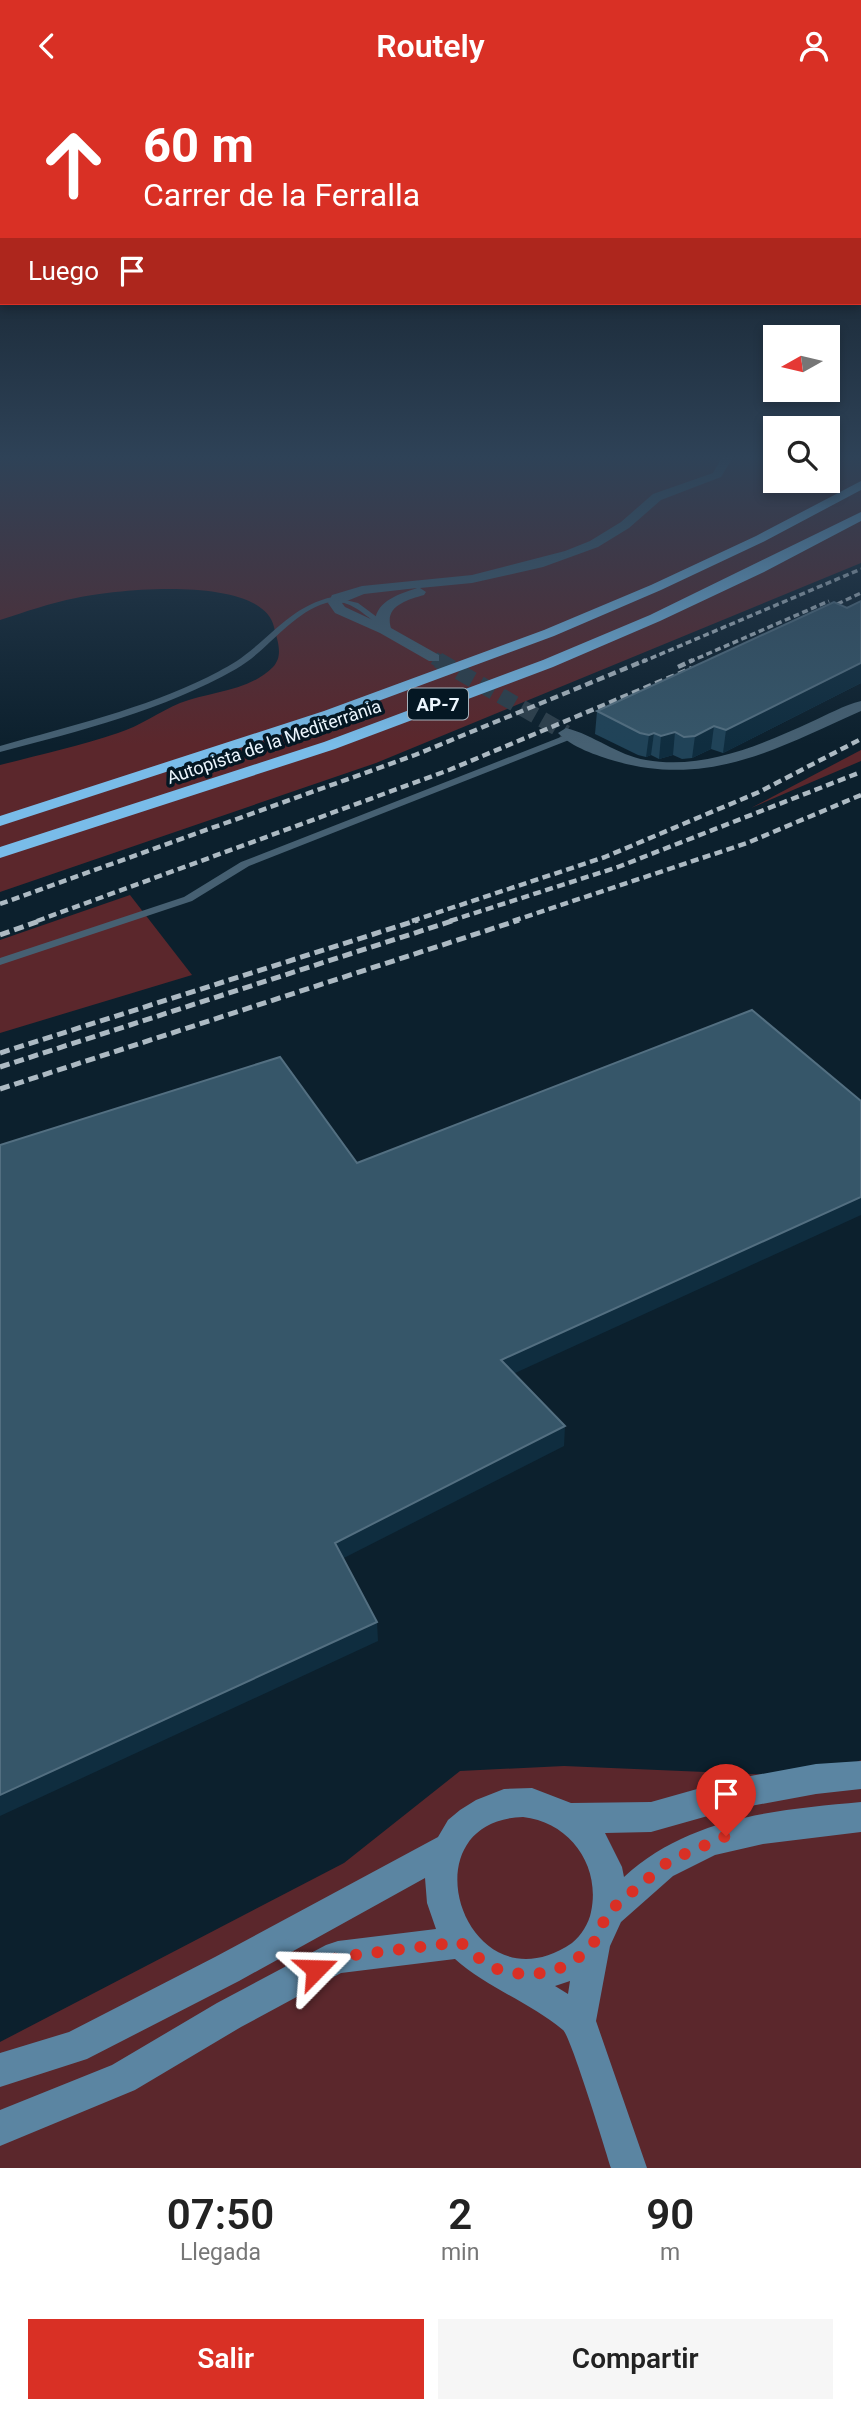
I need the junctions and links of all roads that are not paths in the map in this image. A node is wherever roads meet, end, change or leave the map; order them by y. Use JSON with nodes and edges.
{"nodes":[{"id":1,"x":575,"y":551,"type":"edge"},
{"id":2,"x":733,"y":551,"type":"edge"},
{"id":3,"x":792,"y":551,"type":"edge"},
{"id":4,"x":447,"y":583,"type":"junction"},
{"id":5,"x":336,"y":600,"type":"junction"},
{"id":6,"x":383,"y":627,"type":"junction"},
{"id":7,"x":434,"y":657,"type":"tunnel mouth"},
{"id":8,"x":861,"y":705,"type":"edge"},
{"id":9,"x":569,"y":735,"type":"joint"},
{"id":10,"x":0,"y":749,"type":"edge"},
{"id":11,"x":0,"y":821,"type":"edge"},
{"id":12,"x":0,"y":853,"type":"edge"},
{"id":13,"x":0,"y":962,"type":"edge"},
{"id":14,"x":861,"y":1775,"type":"edge"},
{"id":15,"x":861,"y":1817,"type":"edge"},
{"id":16,"x":572,"y":1818,"type":"junction"},
{"id":17,"x":448,"y":1848,"type":"junction"},
{"id":18,"x":602,"y":1927,"type":"junction"},
{"id":19,"x":460,"y":1942,"type":"junction"},
{"id":20,"x":502,"y":1971,"type":"junction"},
{"id":21,"x":579,"y":2021,"type":"junction"},
{"id":22,"x":0,"y":2070,"type":"edge"},
{"id":23,"x":0,"y":2128,"type":"edge"},
{"id":24,"x":629,"y":2168,"type":"edge"}],
"edges":[{"from":1,"to":4,"type":"street"},
{"from":2,"to":11,"type":"highway","name":"Autopista de la Mediterrània","number":"AP-7"},
{"from":3,"to":12,"type":"highway","name":"Autopista de la Mediterrània","number":"AP-7"},
{"from":4,"to":5,"type":"street"},
{"from":4,"to":6,"type":"street"},
{"from":5,"to":6,"type":"street"},
{"from":5,"to":10,"type":"lane"},
{"from":6,"to":7,"type":"street"},
{"from":8,"to":9,"type":"street"},
{"from":9,"to":13,"type":"lane"},
{"from":14,"to":16,"type":"street"},
{"from":15,"to":18,"type":"street"},
{"from":16,"to":17,"type":"street"},
{"from":16,"to":18,"type":"street"},
{"from":17,"to":19,"type":"street"},
{"from":17,"to":22,"type":"street"},
{"from":18,"to":20,"type":"street"},
{"from":18,"to":21,"type":"street"},
{"from":19,"to":20,"type":"street"},
{"from":19,"to":23,"type":"street"},
{"from":20,"to":21,"type":"street"},
{"from":21,"to":24,"type":"street"}]}
